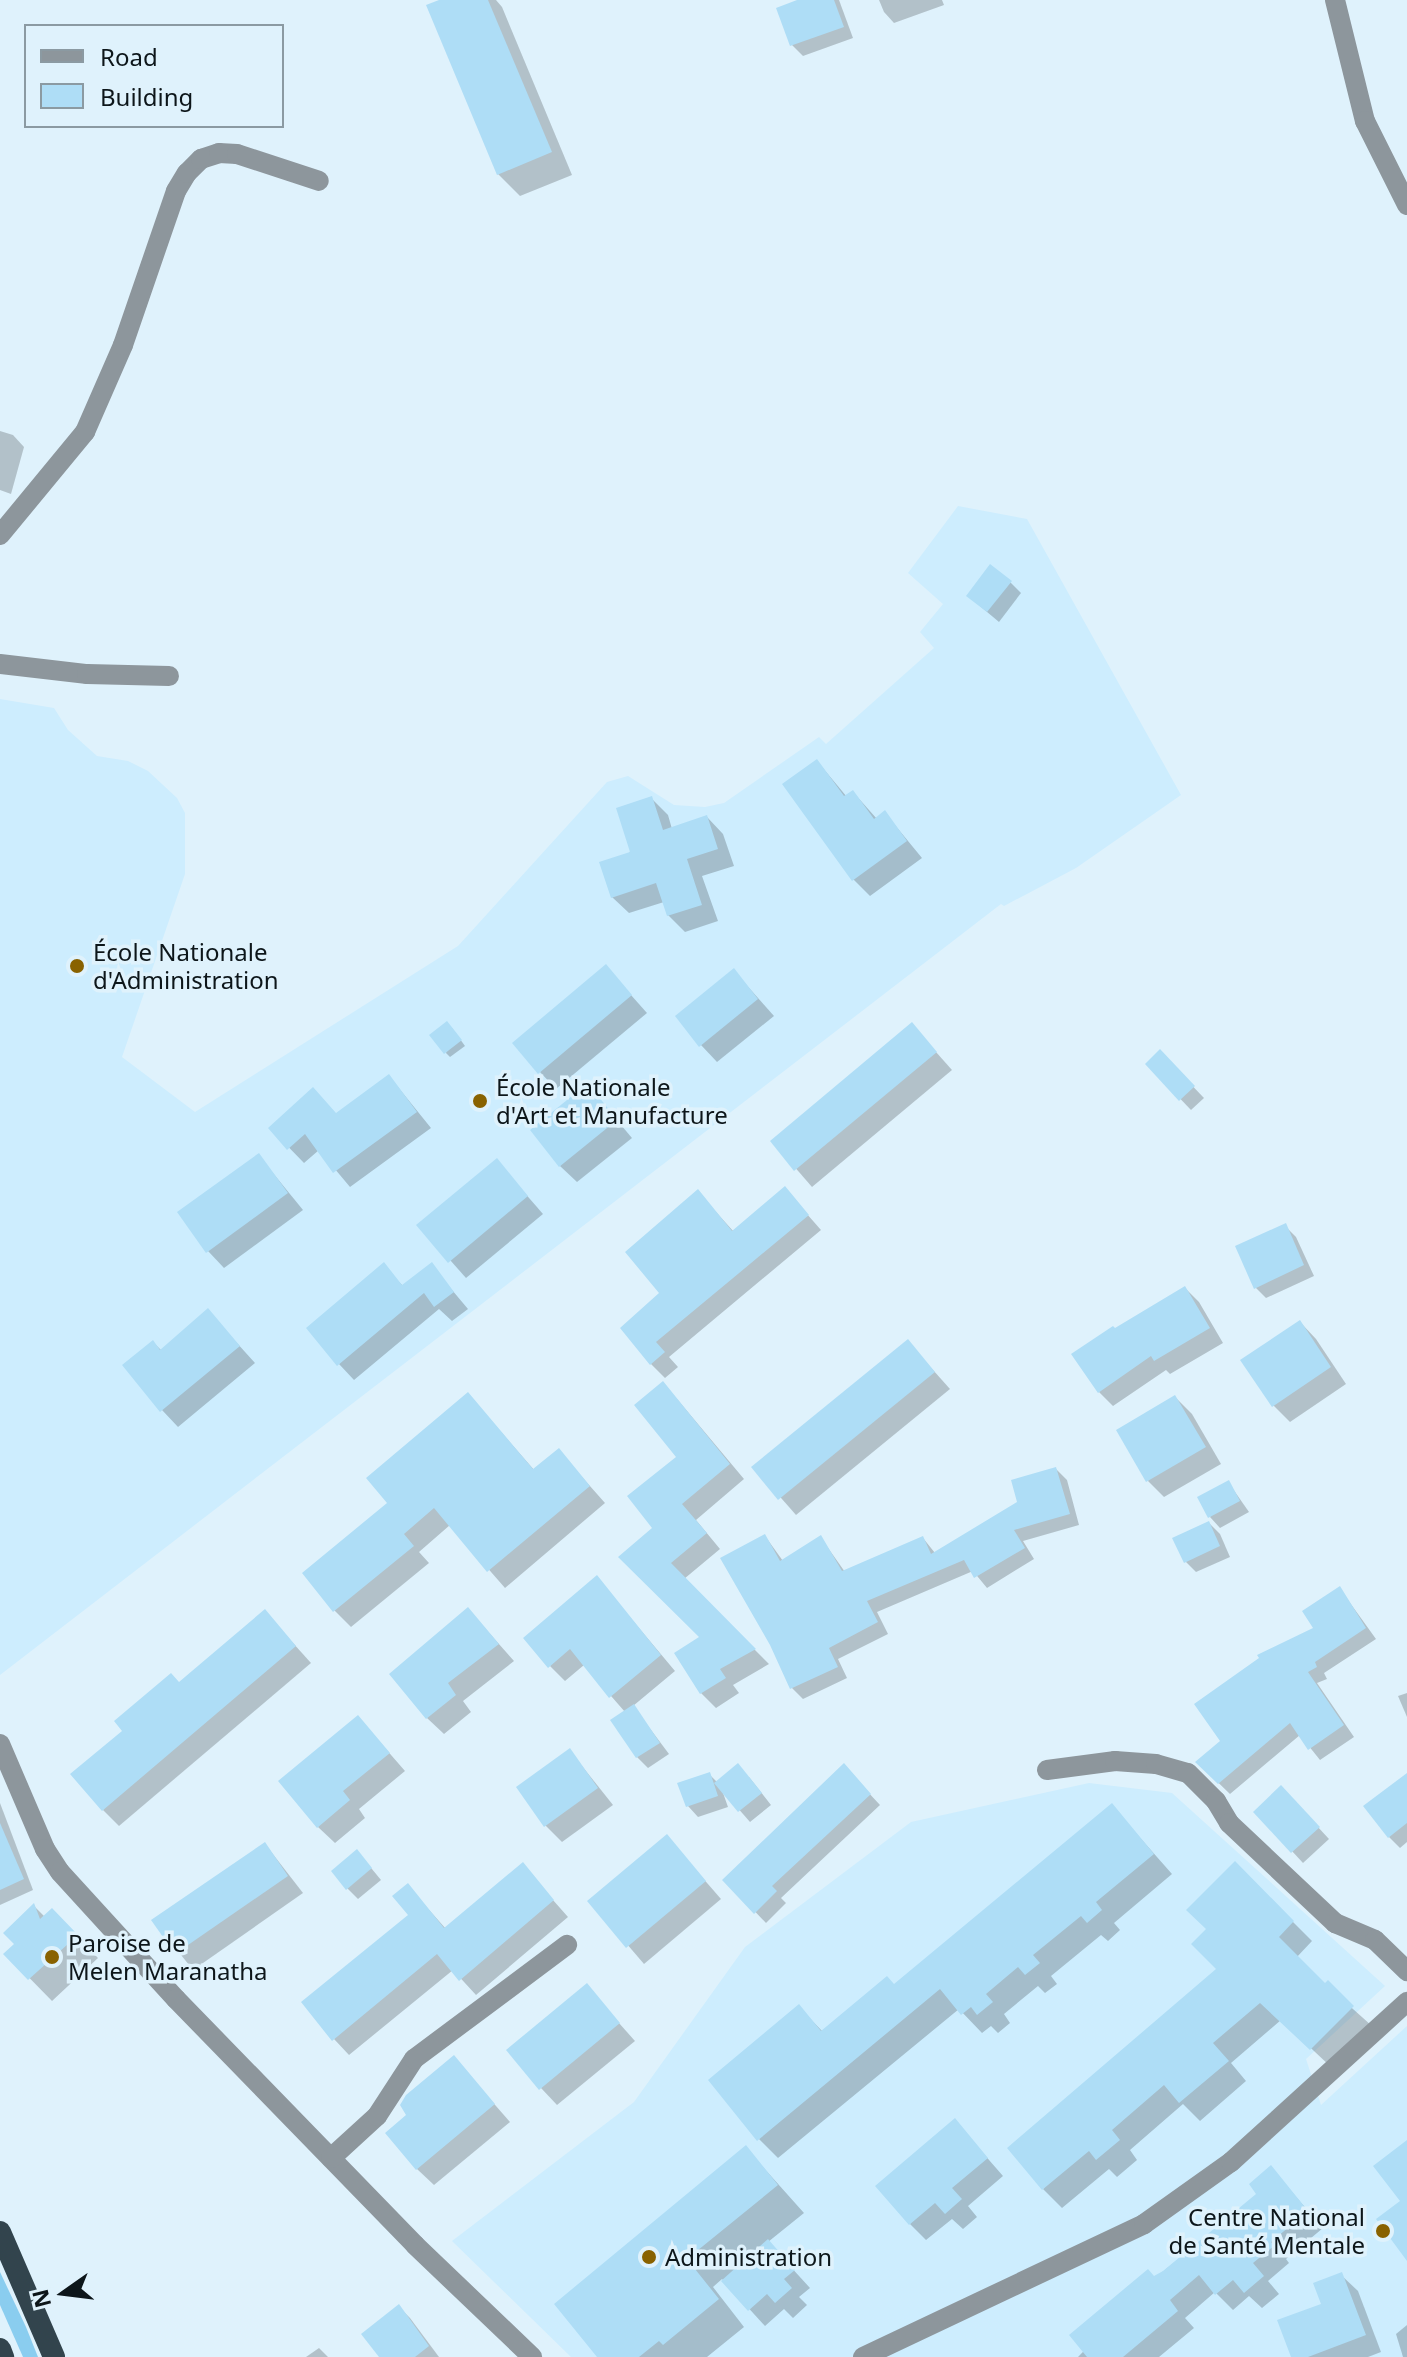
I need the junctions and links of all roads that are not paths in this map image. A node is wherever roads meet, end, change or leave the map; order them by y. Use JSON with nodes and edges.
{"nodes":[{"id":1,"x":1335,"y":0,"type":"edge"},
{"id":2,"x":319,"y":181,"type":"dead end"},
{"id":3,"x":1407,"y":205,"type":"edge"},
{"id":4,"x":0,"y":535,"type":"edge"},
{"id":5,"x":0,"y":664,"type":"edge"},
{"id":6,"x":169,"y":676,"type":"dead end"},
{"id":7,"x":0,"y":1744,"type":"edge"},
{"id":8,"x":1047,"y":1770,"type":"dead end"},
{"id":9,"x":567,"y":1945,"type":"dead end"},
{"id":10,"x":1407,"y":1971,"type":"edge"},
{"id":11,"x":1407,"y":2002,"type":"edge"},
{"id":12,"x":331,"y":2158,"type":"junction"},
{"id":13,"x":0,"y":2232,"type":"edge"},
{"id":14,"x":0,"y":2349,"type":"edge"},
{"id":15,"x":3,"y":2357,"type":"edge"},
{"id":16,"x":54,"y":2357,"type":"edge"},
{"id":17,"x":532,"y":2357,"type":"edge"},
{"id":18,"x":863,"y":2357,"type":"edge"}],
"edges":[{"from":1,"to":3,"type":"street"},
{"from":2,"to":4,"type":"street"},
{"from":5,"to":6,"type":"street"},
{"from":7,"to":12,"type":"street"},
{"from":8,"to":10,"type":"street"},
{"from":9,"to":12,"type":"street"},
{"from":11,"to":18,"type":"street"},
{"from":12,"to":17,"type":"street"},
{"from":13,"to":16,"type":"highway"},
{"from":14,"to":15,"type":"highway"}]}
